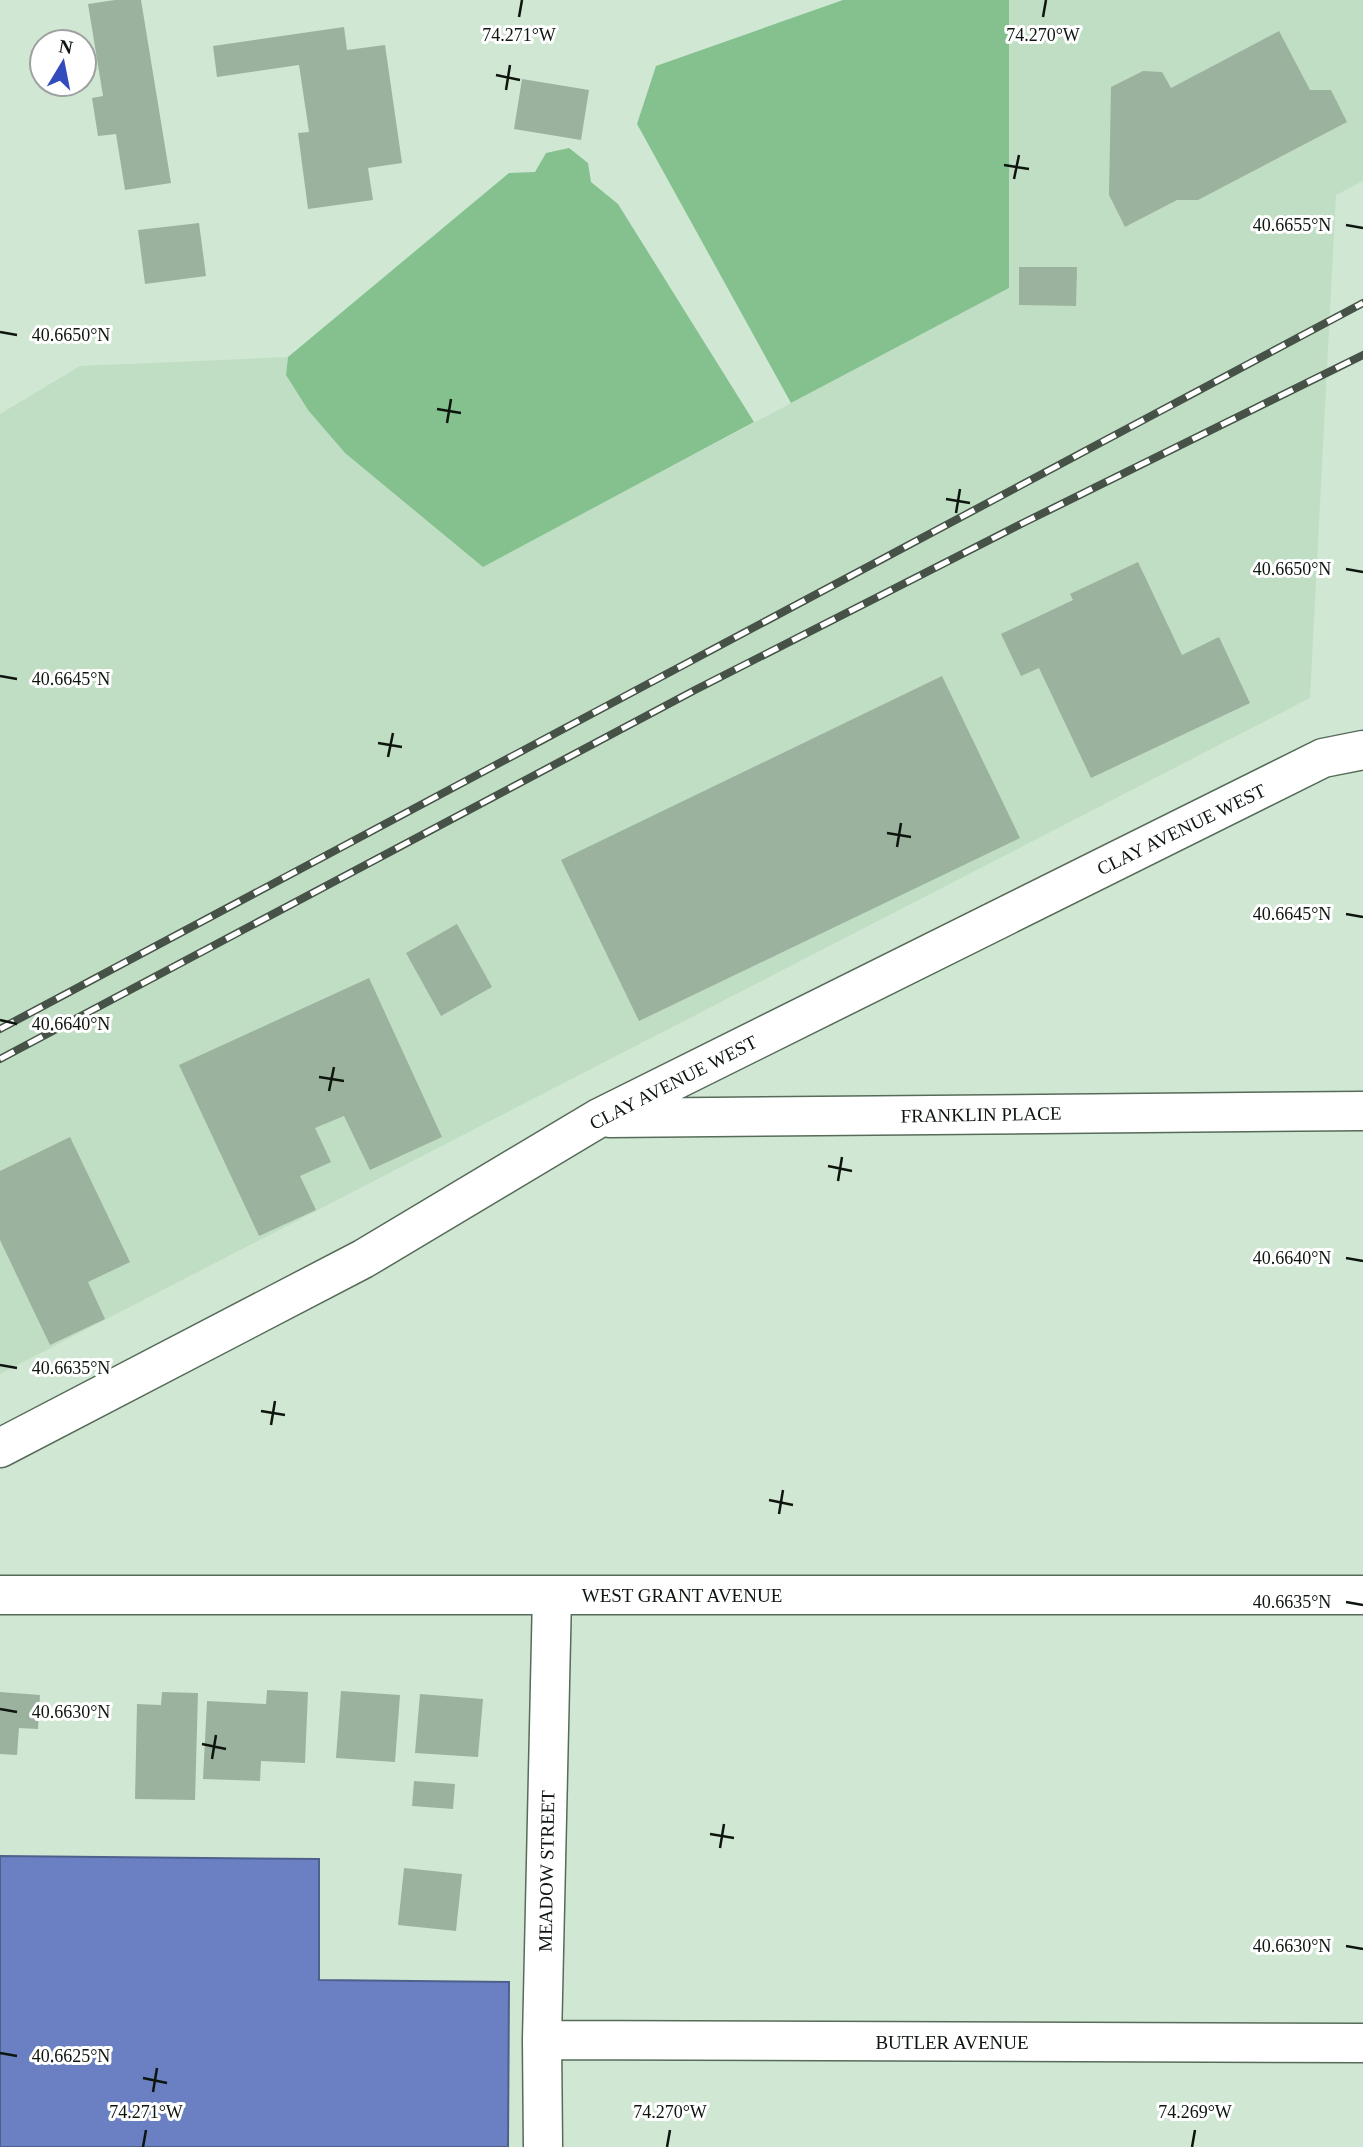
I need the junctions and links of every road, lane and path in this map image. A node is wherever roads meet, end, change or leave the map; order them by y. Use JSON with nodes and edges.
{"nodes":[{"id":1,"x":1363,"y":750,"type":"edge"},
{"id":2,"x":1363,"y":1111,"type":"edge"},
{"id":3,"x":599,"y":1118,"type":"junction"},
{"id":4,"x":0,"y":1448,"type":"edge"},
{"id":5,"x":0,"y":1595,"type":"edge"},
{"id":6,"x":552,"y":1595,"type":"junction"},
{"id":7,"x":1363,"y":1595,"type":"edge"},
{"id":8,"x":542,"y":2040,"type":"junction"},
{"id":9,"x":1363,"y":2043,"type":"edge"},
{"id":10,"x":543,"y":2147,"type":"edge"}],
"edges":[{"from":1,"to":3,"type":"street","name":"CLAY AVENUE WEST"},
{"from":2,"to":3,"type":"street","name":"FRANKLIN PLACE"},
{"from":3,"to":4,"type":"street","name":"CLAY AVENUE WEST"},
{"from":5,"to":6,"type":"street","name":"WEST GRANT AVENUE"},
{"from":6,"to":7,"type":"street","name":"WEST GRANT AVENUE"},
{"from":6,"to":8,"type":"street","name":"MEADOW STREET"},
{"from":8,"to":9,"type":"street","name":"BUTLER AVENUE"},
{"from":8,"to":10,"type":"street","name":"MEADOW STREET"}]}
